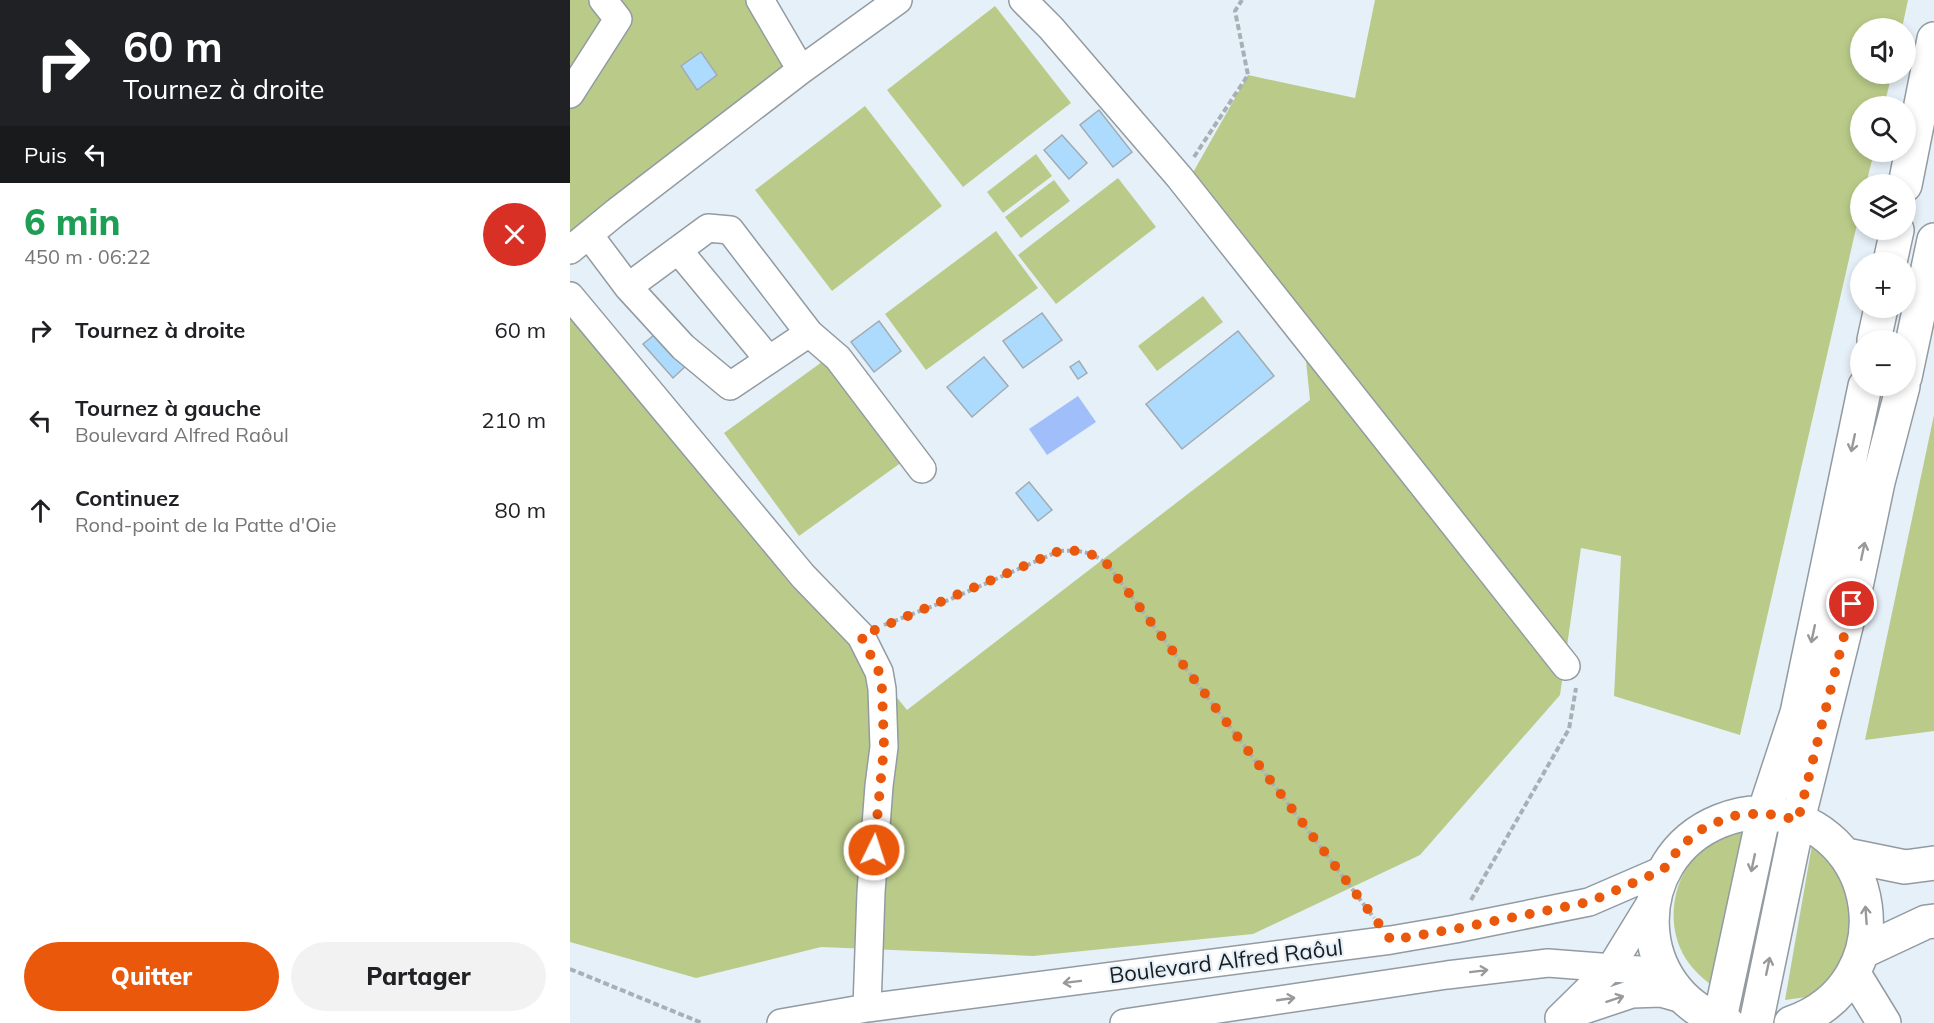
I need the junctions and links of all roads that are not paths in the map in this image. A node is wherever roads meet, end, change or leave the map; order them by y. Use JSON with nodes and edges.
{"nodes":[{"id":1,"x":603,"y":0,"type":"edge"},
{"id":2,"x":760,"y":0,"type":"edge"},
{"id":3,"x":898,"y":0,"type":"edge"},
{"id":4,"x":1023,"y":0,"type":"edge"},
{"id":5,"x":1934,"y":39,"type":"edge"},
{"id":6,"x":801,"y":70,"type":"junction"},
{"id":7,"x":570,"y":94,"type":"edge"},
{"id":8,"x":1907,"y":174,"type":"edge"},
{"id":9,"x":1934,"y":240,"type":"edge"},
{"id":10,"x":579,"y":242,"type":"edge"},
{"id":11,"x":678,"y":250,"type":"junction"},
{"id":12,"x":628,"y":287,"type":"junction"},
{"id":13,"x":570,"y":296,"type":"edge"},
{"id":14,"x":1915,"y":330,"type":"edge"},
{"id":15,"x":809,"y":333,"type":"junction"},
{"id":16,"x":769,"y":360,"type":"junction"},
{"id":17,"x":1863,"y":396,"type":"edge"},
{"id":18,"x":1900,"y":396,"type":"edge"},
{"id":19,"x":922,"y":469,"type":"dead end"},
{"id":20,"x":1566,"y":666,"type":"road end"},
{"id":21,"x":1764,"y":813,"type":"junction"},
{"id":22,"x":1798,"y":820,"type":"junction"},
{"id":23,"x":1846,"y":855,"type":"junction"},
{"id":24,"x":1934,"y":863,"type":"edge"},
{"id":25,"x":1659,"y":883,"type":"junction"},
{"id":26,"x":1934,"y":921,"type":"edge"},
{"id":27,"x":1859,"y":963,"type":"junction"},
{"id":28,"x":1611,"y":967,"type":"junction"},
{"id":29,"x":1665,"y":972,"type":"junction"},
{"id":30,"x":1686,"y":1000,"type":"junction"},
{"id":31,"x":867,"y":1008,"type":"junction"},
{"id":32,"x":1241,"y":1014,"type":"edge"},
{"id":33,"x":1552,"y":1020,"type":"edge"},
{"id":34,"x":1811,"y":1021,"type":"edge"},
{"id":35,"x":1722,"y":1022,"type":"edge"},
{"id":36,"x":781,"y":1023,"type":"edge"},
{"id":37,"x":1124,"y":1023,"type":"edge"},
{"id":38,"x":1756,"y":1023,"type":"edge"},
{"id":39,"x":1884,"y":1023,"type":"edge"}],
"edges":[{"from":1,"to":7,"type":"street"},
{"from":2,"to":6,"type":"street"},
{"from":3,"to":6,"type":"street"},
{"from":4,"to":20,"type":"street"},
{"from":5,"to":8,"type":"main road"},
{"from":6,"to":10,"type":"street"},
{"from":9,"to":14,"type":"main road"},
{"from":10,"to":12,"type":"street"},
{"from":11,"to":12,"type":"street"},
{"from":11,"to":15,"type":"street"},
{"from":11,"to":16,"type":"street"},
{"from":12,"to":16,"type":"street"},
{"from":13,"to":31,"type":"street"},
{"from":15,"to":16,"type":"street"},
{"from":15,"to":19,"type":"street"},
{"from":17,"to":21,"type":"main road","one_way":true},
{"from":22,"to":18,"type":"main road","one_way":true},
{"from":21,"to":22,"type":"main road"},
{"from":21,"to":25,"type":"main road"},
{"from":21,"to":35,"type":"main road","one_way":true},
{"from":22,"to":23,"type":"main road"},
{"from":38,"to":22,"type":"main road","one_way":true},
{"from":23,"to":24,"type":"main road"},
{"from":27,"to":23,"type":"main road","one_way":true},
{"from":25,"to":28,"type":"street"},
{"from":25,"to":29,"type":"main road"},
{"from":25,"to":31,"type":"street","name":"Boulevard Alfred Raôul","one_way":true},
{"from":26,"to":27,"type":"main road"},
{"from":27,"to":34,"type":"main road"},
{"from":27,"to":39,"type":"main road"},
{"from":28,"to":29,"type":"street","name":"Boulevard Alfred Raôul"},
{"from":32,"to":28,"type":"street","name":"Boulevard Alfred Raôul","one_way":true},
{"from":28,"to":33,"type":"street"},
{"from":29,"to":30,"type":"main road"},
{"from":33,"to":30,"type":"street","one_way":true},
{"from":30,"to":35,"type":"main road"},
{"from":31,"to":36,"type":"street","name":"Boulevard Alfred Raôul"},
{"from":32,"to":37,"type":"street","name":"Boulevard Alfred Raôul"}]}
